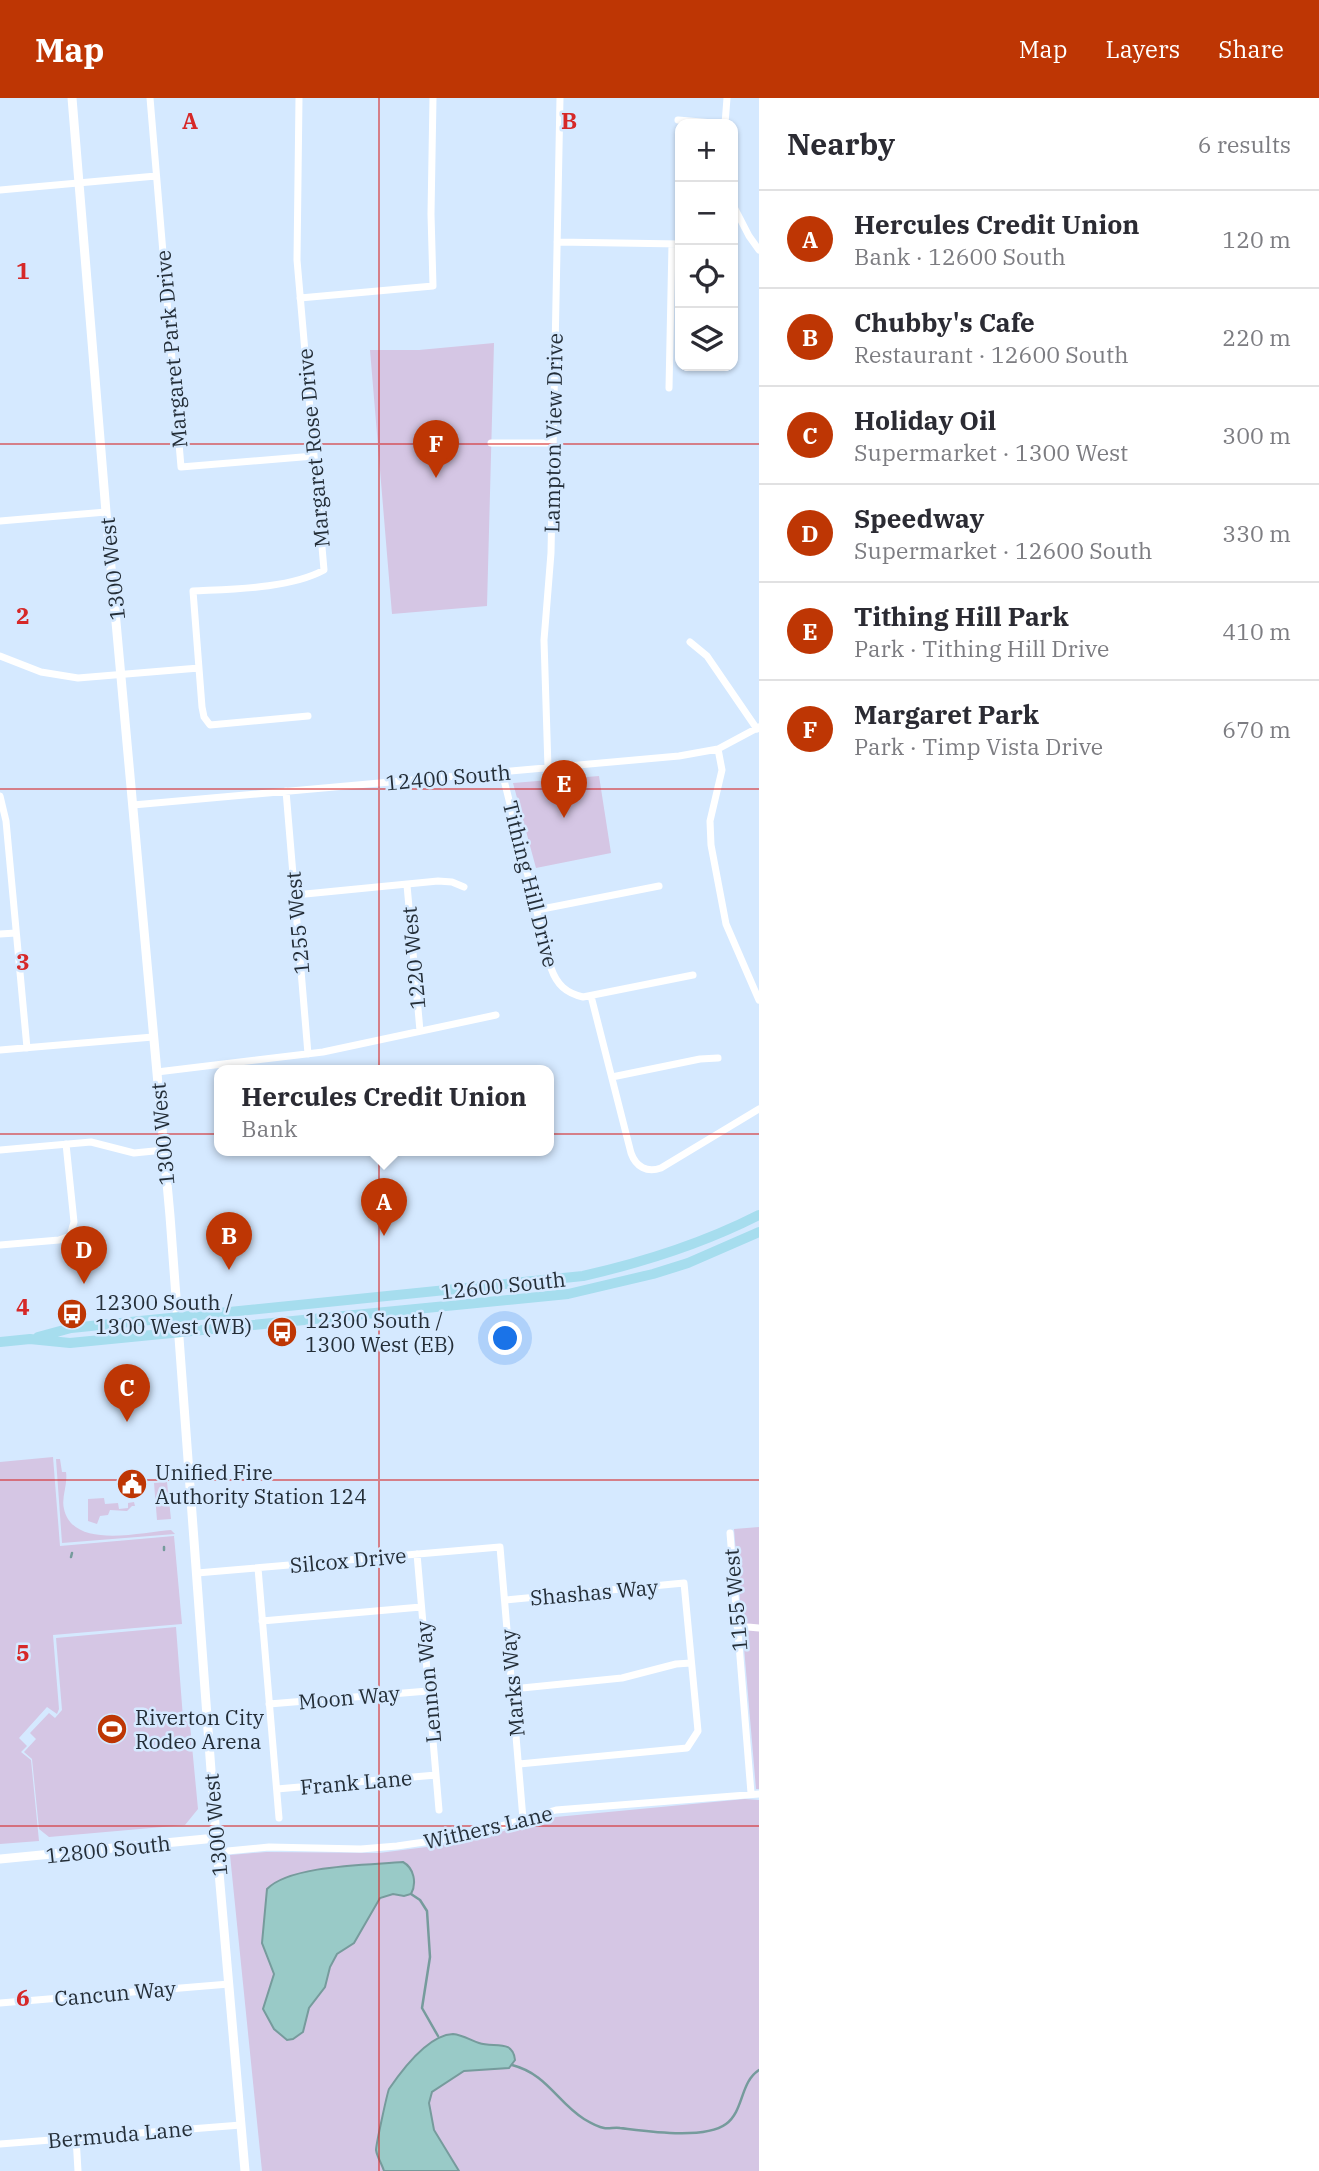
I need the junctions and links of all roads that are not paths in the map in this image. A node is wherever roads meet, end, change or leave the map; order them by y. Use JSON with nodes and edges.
{"nodes":[{"id":1,"x":72,"y":98,"type":"edge"},
{"id":2,"x":150,"y":98,"type":"edge"},
{"id":3,"x":299,"y":98,"type":"edge"},
{"id":4,"x":433,"y":98,"type":"edge"},
{"id":5,"x":560,"y":98,"type":"edge"},
{"id":6,"x":727,"y":98,"type":"edge"},
{"id":7,"x":725,"y":119,"type":"edge"},
{"id":8,"x":156,"y":176,"type":"junction"},
{"id":9,"x":80,"y":183,"type":"junction"},
{"id":10,"x":0,"y":190,"type":"edge"},
{"id":11,"x":738,"y":216,"type":"edge"},
{"id":12,"x":743,"y":226,"type":"junction"},
{"id":13,"x":738,"y":228,"type":"edge"},
{"id":14,"x":556,"y":242,"type":"junction"},
{"id":15,"x":675,"y":244,"type":"edge"},
{"id":16,"x":676,"y":245,"type":"edge"},
{"id":17,"x":759,"y":250,"type":"edge"},
{"id":18,"x":300,"y":298,"type":"junction"},
{"id":19,"x":670,"y":388,"type":"dead end"},
{"id":20,"x":491,"y":443,"type":"dead end"},
{"id":21,"x":553,"y":443,"type":"junction"},
{"id":22,"x":314,"y":456,"type":"junction"},
{"id":23,"x":106,"y":512,"type":"junction"},
{"id":24,"x":0,"y":521,"type":"edge"},
{"id":25,"x":690,"y":642,"type":"dead end"},
{"id":26,"x":0,"y":656,"type":"edge"},
{"id":27,"x":199,"y":668,"type":"junction"},
{"id":28,"x":122,"y":675,"type":"junction"},
{"id":29,"x":308,"y":716,"type":"dead end"},
{"id":30,"x":758,"y":728,"type":"edge"},
{"id":31,"x":718,"y":749,"type":"junction"},
{"id":32,"x":548,"y":768,"type":"junction"},
{"id":33,"x":502,"y":772,"type":"junction"},
{"id":34,"x":286,"y":791,"type":"junction"},
{"id":35,"x":0,"y":796,"type":"edge"},
{"id":36,"x":133,"y":805,"type":"junction"},
{"id":37,"x":3,"y":822,"type":"edge"},
{"id":38,"x":407,"y":885,"type":"junction"},
{"id":39,"x":659,"y":886,"type":"dead end"},
{"id":40,"x":464,"y":887,"type":"dead end"},
{"id":41,"x":295,"y":895,"type":"junction"},
{"id":42,"x":537,"y":910,"type":"junction"},
{"id":43,"x":16,"y":933,"type":"junction"},
{"id":44,"x":0,"y":934,"type":"edge"},
{"id":45,"x":693,"y":975,"type":"dead end"},
{"id":46,"x":591,"y":996,"type":"junction"},
{"id":47,"x":759,"y":1000,"type":"edge"},
{"id":48,"x":496,"y":1015,"type":"dead end"},
{"id":49,"x":420,"y":1031,"type":"junction"},
{"id":50,"x":153,"y":1038,"type":"junction"},
{"id":51,"x":26,"y":1048,"type":"junction"},
{"id":52,"x":0,"y":1050,"type":"edge"},
{"id":53,"x":308,"y":1054,"type":"junction"},
{"id":54,"x":718,"y":1058,"type":"dead end"},
{"id":55,"x":214,"y":1065,"type":"edge"},
{"id":56,"x":216,"y":1065,"type":"edge"},
{"id":57,"x":157,"y":1072,"type":"junction"},
{"id":58,"x":612,"y":1077,"type":"junction"},
{"id":59,"x":759,"y":1109,"type":"edge"},
{"id":60,"x":66,"y":1144,"type":"junction"},
{"id":61,"x":0,"y":1150,"type":"edge"},
{"id":62,"x":164,"y":1150,"type":"junction"},
{"id":63,"x":759,"y":1215,"type":"edge"},
{"id":64,"x":759,"y":1232,"type":"edge"},
{"id":65,"x":0,"y":1245,"type":"edge"},
{"id":66,"x":177,"y":1318,"type":"junction"},
{"id":67,"x":178,"y":1333,"type":"junction"},
{"id":68,"x":30,"y":1339,"type":"junction"},
{"id":69,"x":0,"y":1342,"type":"edge"},
{"id":70,"x":730,"y":1534,"type":"dead end"},
{"id":71,"x":500,"y":1547,"type":"joint"},
{"id":72,"x":417,"y":1554,"type":"junction"},
{"id":73,"x":258,"y":1568,"type":"junction"},
{"id":74,"x":197,"y":1573,"type":"junction"},
{"id":75,"x":505,"y":1600,"type":"junction"},
{"id":76,"x":421,"y":1607,"type":"junction"},
{"id":77,"x":262,"y":1621,"type":"junction"},
{"id":78,"x":737,"y":1626,"type":"junction"},
{"id":79,"x":759,"y":1628,"type":"edge"},
{"id":80,"x":691,"y":1663,"type":"junction"},
{"id":81,"x":512,"y":1689,"type":"junction"},
{"id":82,"x":428,"y":1690,"type":"junction"},
{"id":83,"x":270,"y":1704,"type":"junction"},
{"id":84,"x":519,"y":1764,"type":"junction"},
{"id":85,"x":436,"y":1775,"type":"junction"},
{"id":86,"x":277,"y":1789,"type":"junction"},
{"id":87,"x":755,"y":1793,"type":"edge"},
{"id":88,"x":439,"y":1810,"type":"dead end"},
{"id":89,"x":279,"y":1818,"type":"dead end"},
{"id":90,"x":523,"y":1819,"type":"junction"},
{"id":91,"x":216,"y":1838,"type":"junction"},
{"id":92,"x":217,"y":1852,"type":"junction"},
{"id":93,"x":0,"y":1859,"type":"edge"},
{"id":94,"x":229,"y":1984,"type":"junction"},
{"id":95,"x":0,"y":2003,"type":"edge"},
{"id":96,"x":241,"y":2124,"type":"junction"},
{"id":97,"x":76,"y":2137,"type":"junction"},
{"id":98,"x":0,"y":2144,"type":"edge"},
{"id":99,"x":78,"y":2171,"type":"edge"},
{"id":100,"x":245,"y":2171,"type":"edge"}],
"edges":[{"from":1,"to":9,"type":"street","name":"1300 West"},
{"from":2,"to":8,"type":"street","name":"Margaret Park Drive"},
{"from":3,"to":18,"type":"street","name":"Margaret Rose Drive"},
{"from":4,"to":18,"type":"street"},
{"from":5,"to":14,"type":"street","name":"Lampton View Drive"},
{"from":6,"to":7,"type":"street"},
{"from":8,"to":9,"type":"street"},
{"from":8,"to":22,"type":"street","name":"Margaret Park Drive"},
{"from":9,"to":10,"type":"street"},
{"from":9,"to":23,"type":"street","name":"1300 West"},
{"from":11,"to":12,"type":"street"},
{"from":12,"to":13,"type":"street"},
{"from":12,"to":17,"type":"street"},
{"from":14,"to":15,"type":"street"},
{"from":14,"to":21,"type":"street","name":"Lampton View Drive"},
{"from":16,"to":19,"type":"street"},
{"from":18,"to":22,"type":"street","name":"Margaret Rose Drive"},
{"from":20,"to":21,"type":"street"},
{"from":21,"to":32,"type":"street","name":"Lampton View Drive"},
{"from":22,"to":27,"type":"street","name":"Margaret Rose Drive"},
{"from":23,"to":24,"type":"street"},
{"from":23,"to":28,"type":"street","name":"1300 West"},
{"from":25,"to":30,"type":"street"},
{"from":26,"to":28,"type":"street"},
{"from":27,"to":28,"type":"street"},
{"from":27,"to":29,"type":"street","name":"Margaret Rose Drive"},
{"from":28,"to":36,"type":"street","name":"1300 West"},
{"from":30,"to":31,"type":"street","name":"12400 South"},
{"from":31,"to":32,"type":"street","name":"12400 South"},
{"from":31,"to":47,"type":"street"},
{"from":32,"to":33,"type":"street","name":"12400 South"},
{"from":33,"to":34,"type":"street","name":"12400 South"},
{"from":33,"to":42,"type":"street","name":"Tithing Hill Drive"},
{"from":34,"to":36,"type":"street","name":"12400 South"},
{"from":34,"to":41,"type":"street","name":"1255 West"},
{"from":35,"to":37,"type":"street"},
{"from":36,"to":50,"type":"street","name":"1300 West"},
{"from":37,"to":43,"type":"street"},
{"from":38,"to":40,"type":"street"},
{"from":38,"to":41,"type":"street"},
{"from":38,"to":49,"type":"street","name":"1220 West"},
{"from":39,"to":42,"type":"street"},
{"from":41,"to":53,"type":"street","name":"1255 West"},
{"from":42,"to":46,"type":"street","name":"Tithing Hill Drive"},
{"from":43,"to":44,"type":"street"},
{"from":43,"to":51,"type":"street"},
{"from":45,"to":46,"type":"street"},
{"from":46,"to":58,"type":"street"},
{"from":48,"to":49,"type":"street"},
{"from":49,"to":53,"type":"street"},
{"from":50,"to":51,"type":"street"},
{"from":50,"to":57,"type":"street","name":"1300 West"},
{"from":51,"to":52,"type":"street"},
{"from":53,"to":56,"type":"street"},
{"from":54,"to":58,"type":"street"},
{"from":55,"to":57,"type":"street"},
{"from":57,"to":62,"type":"street","name":"1300 West"},
{"from":58,"to":59,"type":"street"},
{"from":60,"to":61,"type":"street"},
{"from":60,"to":62,"type":"street"},
{"from":60,"to":65,"type":"street"},
{"from":62,"to":66,"type":"street","name":"1300 West"},
{"from":63,"to":66,"type":"main road","name":"12600 South"},
{"from":64,"to":67,"type":"main road","name":"12600 South"},
{"from":66,"to":67,"type":"street","name":"1300 West"},
{"from":66,"to":68,"type":"main road","name":"12600 South"},
{"from":67,"to":68,"type":"main road","name":"12600 South"},
{"from":67,"to":74,"type":"street","name":"1300 West"},
{"from":68,"to":69,"type":"main road","name":"12600 South"},
{"from":70,"to":78,"type":"street","name":"1155 West"},
{"from":71,"to":72,"type":"street","name":"Silcox Drive"},
{"from":71,"to":75,"type":"street","name":"Marks Way"},
{"from":72,"to":73,"type":"street","name":"Silcox Drive"},
{"from":72,"to":76,"type":"street","name":"Lennon Way"},
{"from":73,"to":74,"type":"street","name":"Silcox Drive"},
{"from":73,"to":77,"type":"street"},
{"from":74,"to":91,"type":"street","name":"1300 West"},
{"from":75,"to":80,"type":"street","name":"Shashas Way"},
{"from":75,"to":81,"type":"street","name":"Marks Way"},
{"from":76,"to":77,"type":"street"},
{"from":76,"to":82,"type":"street","name":"Lennon Way"},
{"from":77,"to":83,"type":"street"},
{"from":78,"to":79,"type":"street"},
{"from":78,"to":87,"type":"street","name":"1155 West"},
{"from":80,"to":81,"type":"street"},
{"from":80,"to":84,"type":"street"},
{"from":81,"to":84,"type":"street","name":"Marks Way"},
{"from":82,"to":83,"type":"street","name":"Moon Way"},
{"from":82,"to":85,"type":"street","name":"Lennon Way"},
{"from":83,"to":86,"type":"street"},
{"from":84,"to":90,"type":"street","name":"Marks Way"},
{"from":85,"to":86,"type":"street","name":"Frank Lane"},
{"from":85,"to":88,"type":"street","name":"Lennon Way"},
{"from":86,"to":89,"type":"street"},
{"from":87,"to":90,"type":"street","name":"Withers Lane"},
{"from":90,"to":92,"type":"street","name":"Withers Lane"},
{"from":91,"to":92,"type":"street","name":"1300 West"},
{"from":91,"to":93,"type":"street","name":"12800 South"},
{"from":92,"to":94,"type":"street","name":"1300 West"},
{"from":94,"to":95,"type":"street","name":"Cancun Way"},
{"from":94,"to":96,"type":"street","name":"1300 West"},
{"from":96,"to":97,"type":"street","name":"Bermuda Lane"},
{"from":96,"to":100,"type":"street","name":"1300 West"},
{"from":97,"to":98,"type":"street","name":"Bermuda Lane"},
{"from":97,"to":99,"type":"street"}]}
